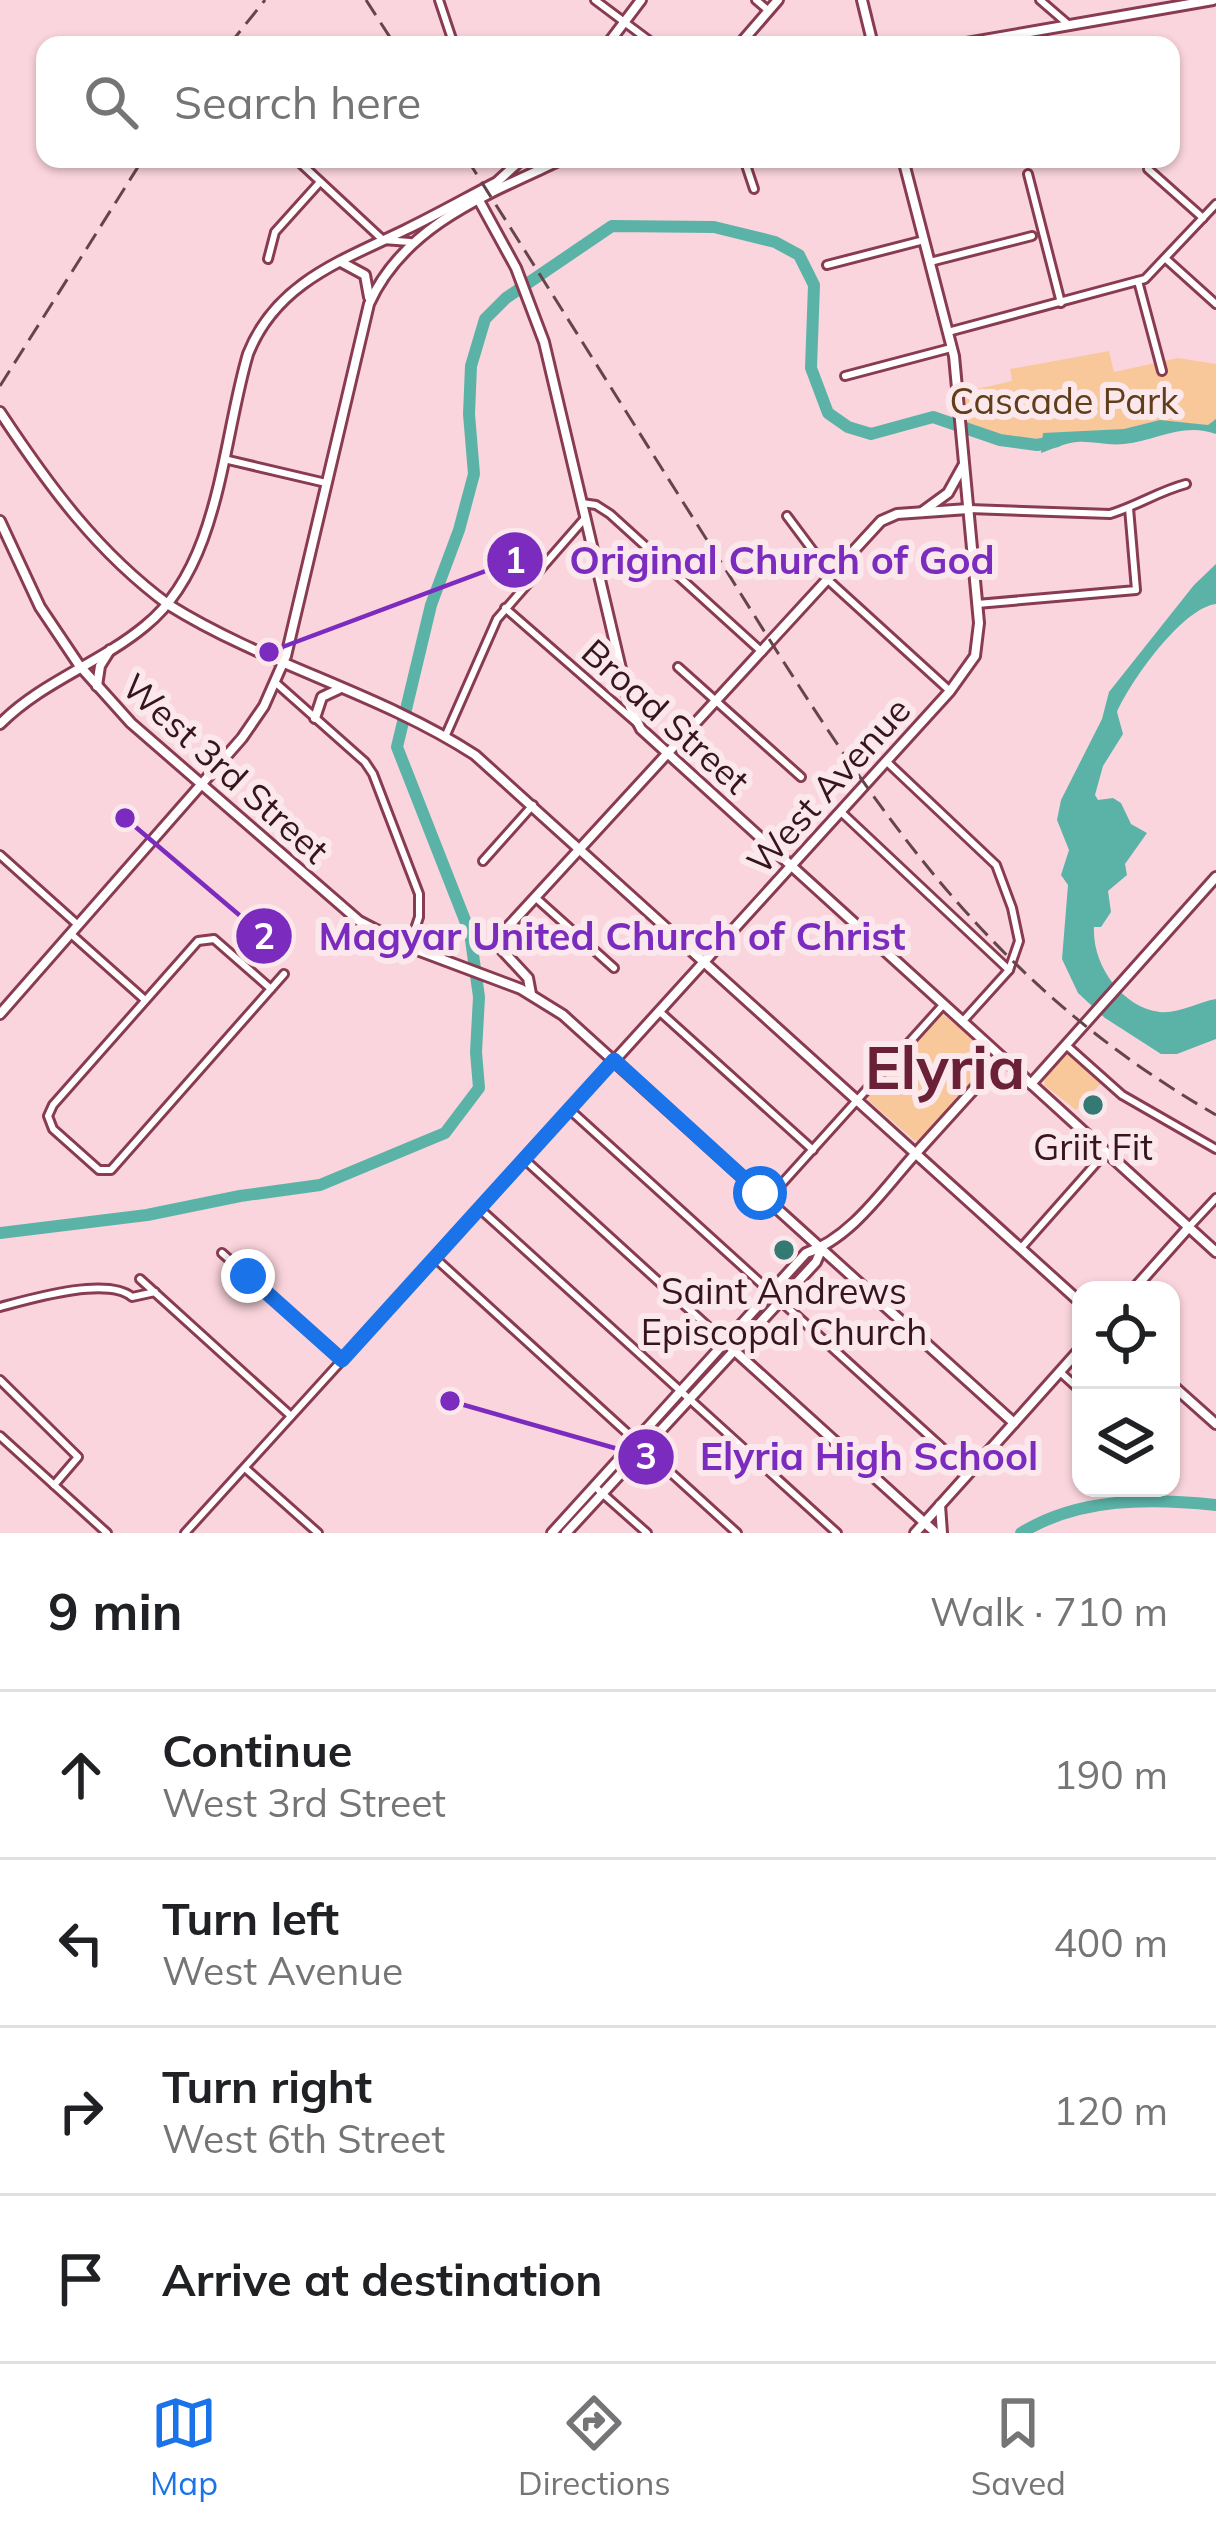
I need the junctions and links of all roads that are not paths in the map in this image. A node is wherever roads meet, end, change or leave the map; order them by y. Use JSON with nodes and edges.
{"nodes":[{"id":1,"x":439,"y":0,"type":"edge"},
{"id":2,"x":595,"y":0,"type":"edge"},
{"id":3,"x":640,"y":0,"type":"edge"},
{"id":4,"x":756,"y":0,"type":"edge"},
{"id":5,"x":778,"y":0,"type":"edge"},
{"id":6,"x":862,"y":0,"type":"edge"},
{"id":7,"x":1040,"y":0,"type":"edge"},
{"id":8,"x":1213,"y":0,"type":"edge"},
{"id":9,"x":1178,"y":3,"type":"edge"},
{"id":10,"x":769,"y":11,"type":"junction"},
{"id":11,"x":626,"y":20,"type":"junction"},
{"id":12,"x":1069,"y":25,"type":"junction"},
{"id":13,"x":451,"y":36,"type":"edge"},
{"id":14,"x":614,"y":36,"type":"edge"},
{"id":15,"x":645,"y":36,"type":"edge"},
{"id":16,"x":747,"y":36,"type":"edge"},
{"id":17,"x":871,"y":36,"type":"edge"},
{"id":18,"x":1006,"y":36,"type":"edge"},
{"id":19,"x":305,"y":168,"type":"edge"},
{"id":20,"x":512,"y":168,"type":"edge"},
{"id":21,"x":539,"y":168,"type":"edge"},
{"id":22,"x":747,"y":168,"type":"edge"},
{"id":23,"x":905,"y":168,"type":"edge"},
{"id":24,"x":1148,"y":169,"type":"dead end"},
{"id":25,"x":1028,"y":174,"type":"dead end"},
{"id":26,"x":320,"y":182,"type":"junction"},
{"id":27,"x":754,"y":189,"type":"dead end"},
{"id":28,"x":478,"y":197,"type":"junction"},
{"id":29,"x":1216,"y":204,"type":"edge"},
{"id":30,"x":1203,"y":218,"type":"junction"},
{"id":31,"x":1032,"y":236,"type":"dead end"},
{"id":32,"x":382,"y":240,"type":"junction"},
{"id":33,"x":924,"y":240,"type":"junction"},
{"id":34,"x":410,"y":242,"type":"junction"},
{"id":35,"x":268,"y":259,"type":"dead end"},
{"id":36,"x":1166,"y":259,"type":"junction"},
{"id":37,"x":339,"y":262,"type":"junction"},
{"id":38,"x":930,"y":262,"type":"junction"},
{"id":39,"x":827,"y":265,"type":"dead end"},
{"id":40,"x":1138,"y":281,"type":"junction"},
{"id":41,"x":1061,"y":303,"type":"junction"},
{"id":42,"x":369,"y":304,"type":"junction"},
{"id":43,"x":1216,"y":304,"type":"edge"},
{"id":44,"x":948,"y":332,"type":"junction"},
{"id":45,"x":952,"y":348,"type":"junction"},
{"id":46,"x":1162,"y":371,"type":"dead end"},
{"id":47,"x":844,"y":376,"type":"dead end"},
{"id":48,"x":0,"y":412,"type":"edge"},
{"id":49,"x":223,"y":458,"type":"junction"},
{"id":50,"x":964,"y":462,"type":"junction"},
{"id":51,"x":326,"y":483,"type":"junction"},
{"id":52,"x":1186,"y":484,"type":"dead end"},
{"id":53,"x":582,"y":503,"type":"junction"},
{"id":54,"x":1129,"y":508,"type":"junction"},
{"id":55,"x":968,"y":509,"type":"junction"},
{"id":56,"x":921,"y":512,"type":"junction"},
{"id":57,"x":787,"y":516,"type":"dead end"},
{"id":58,"x":586,"y":517,"type":"junction"},
{"id":59,"x":0,"y":520,"type":"edge"},
{"id":60,"x":829,"y":578,"type":"junction"},
{"id":61,"x":977,"y":604,"type":"junction"},
{"id":62,"x":169,"y":605,"type":"junction"},
{"id":63,"x":505,"y":608,"type":"junction"},
{"id":64,"x":111,"y":649,"type":"junction"},
{"id":65,"x":761,"y":652,"type":"junction"},
{"id":66,"x":284,"y":663,"type":"junction"},
{"id":67,"x":79,"y":665,"type":"junction"},
{"id":68,"x":678,"y":668,"type":"dead end"},
{"id":69,"x":276,"y":683,"type":"junction"},
{"id":70,"x":97,"y":688,"type":"junction"},
{"id":71,"x":341,"y":689,"type":"junction"},
{"id":72,"x":950,"y":691,"type":"junction"},
{"id":73,"x":717,"y":701,"type":"junction"},
{"id":74,"x":315,"y":718,"type":"junction"},
{"id":75,"x":0,"y":724,"type":"edge"},
{"id":76,"x":638,"y":725,"type":"junction"},
{"id":77,"x":445,"y":737,"type":"junction"},
{"id":78,"x":668,"y":754,"type":"junction"},
{"id":79,"x":886,"y":761,"type":"junction"},
{"id":80,"x":801,"y":777,"type":"dead end"},
{"id":81,"x":201,"y":784,"type":"junction"},
{"id":82,"x":533,"y":805,"type":"junction"},
{"id":83,"x":841,"y":812,"type":"junction"},
{"id":84,"x":581,"y":849,"type":"junction"},
{"id":85,"x":2,"y":861,"type":"edge"},
{"id":86,"x":483,"y":861,"type":"dead end"},
{"id":87,"x":791,"y":866,"type":"junction"},
{"id":88,"x":1216,"y":877,"type":"edge"},
{"id":89,"x":536,"y":898,"type":"junction"},
{"id":90,"x":78,"y":925,"type":"junction"},
{"id":91,"x":70,"y":934,"type":"junction"},
{"id":92,"x":409,"y":947,"type":"junction"},
{"id":93,"x":704,"y":961,"type":"junction"},
{"id":94,"x":614,"y":968,"type":"dead end"},
{"id":95,"x":1009,"y":970,"type":"junction"},
{"id":96,"x":284,"y":974,"type":"dead end"},
{"id":97,"x":271,"y":989,"type":"junction"},
{"id":98,"x":531,"y":994,"type":"junction"},
{"id":99,"x":145,"y":1000,"type":"junction"},
{"id":100,"x":943,"y":1004,"type":"junction"},
{"id":101,"x":659,"y":1011,"type":"junction"},
{"id":102,"x":0,"y":1014,"type":"edge"},
{"id":103,"x":962,"y":1022,"type":"junction"},
{"id":104,"x":1066,"y":1045,"type":"junction"},
{"id":105,"x":1002,"y":1058,"type":"junction"},
{"id":106,"x":614,"y":1060,"type":"junction"},
{"id":107,"x":1031,"y":1084,"type":"junction"},
{"id":108,"x":859,"y":1099,"type":"junction"},
{"id":109,"x":570,"y":1110,"type":"junction"},
{"id":110,"x":1216,"y":1149,"type":"edge"},
{"id":111,"x":813,"y":1150,"type":"junction"},
{"id":112,"x":917,"y":1152,"type":"junction"},
{"id":113,"x":1106,"y":1152,"type":"junction"},
{"id":114,"x":524,"y":1160,"type":"junction"},
{"id":115,"x":1216,"y":1198,"type":"edge"},
{"id":116,"x":767,"y":1199,"type":"junction"},
{"id":117,"x":480,"y":1208,"type":"junction"},
{"id":118,"x":1189,"y":1227,"type":"junction"},
{"id":119,"x":822,"y":1248,"type":"junction"},
{"id":120,"x":1021,"y":1248,"type":"junction"},
{"id":121,"x":1216,"y":1252,"type":"edge"},
{"id":122,"x":222,"y":1253,"type":"dead end"},
{"id":123,"x":435,"y":1258,"type":"junction"},
{"id":124,"x":140,"y":1279,"type":"dead end"},
{"id":125,"x":1141,"y":1281,"type":"edge"},
{"id":126,"x":155,"y":1292,"type":"junction"},
{"id":127,"x":1072,"y":1295,"type":"edge"},
{"id":128,"x":775,"y":1296,"type":"junction"},
{"id":129,"x":0,"y":1307,"type":"edge"},
{"id":130,"x":729,"y":1346,"type":"junction"},
{"id":131,"x":1072,"y":1358,"type":"edge"},
{"id":132,"x":342,"y":1360,"type":"junction"},
{"id":133,"x":1060,"y":1372,"type":"junction"},
{"id":134,"x":0,"y":1380,"type":"edge"},
{"id":135,"x":1079,"y":1389,"type":"edge"},
{"id":136,"x":1177,"y":1389,"type":"edge"},
{"id":137,"x":685,"y":1395,"type":"junction"},
{"id":138,"x":291,"y":1416,"type":"junction"},
{"id":139,"x":1014,"y":1423,"type":"junction"},
{"id":140,"x":1216,"y":1424,"type":"edge"},
{"id":141,"x":0,"y":1436,"type":"edge"},
{"id":142,"x":640,"y":1444,"type":"junction"},
{"id":143,"x":244,"y":1468,"type":"junction"},
{"id":144,"x":969,"y":1472,"type":"junction"},
{"id":145,"x":54,"y":1485,"type":"junction"},
{"id":146,"x":598,"y":1490,"type":"junction"},
{"id":147,"x":940,"y":1505,"type":"junction"},
{"id":148,"x":925,"y":1522,"type":"junction"},
{"id":149,"x":190,"y":1531,"type":"edge"},
{"id":150,"x":107,"y":1533,"type":"edge"},
{"id":151,"x":318,"y":1533,"type":"edge"},
{"id":152,"x":552,"y":1533,"type":"edge"},
{"id":153,"x":566,"y":1533,"type":"edge"},
{"id":154,"x":647,"y":1533,"type":"edge"},
{"id":155,"x":737,"y":1533,"type":"edge"},
{"id":156,"x":837,"y":1533,"type":"edge"},
{"id":157,"x":915,"y":1533,"type":"edge"},
{"id":158,"x":939,"y":1533,"type":"edge"}],
"edges":[{"from":1,"to":13,"type":"street"},
{"from":2,"to":11,"type":"street"},
{"from":3,"to":11,"type":"main road"},
{"from":4,"to":10,"type":"street"},
{"from":5,"to":10,"type":"main road"},
{"from":6,"to":17,"type":"main road"},
{"from":7,"to":12,"type":"street"},
{"from":8,"to":9,"type":"main road"},
{"from":9,"to":12,"type":"main road"},
{"from":10,"to":16,"type":"main road"},
{"from":11,"to":14,"type":"main road"},
{"from":11,"to":15,"type":"street"},
{"from":12,"to":18,"type":"main road"},
{"from":19,"to":26,"type":"street"},
{"from":20,"to":28,"type":"main road"},
{"from":21,"to":28,"type":"main road"},
{"from":22,"to":27,"type":"street"},
{"from":23,"to":33,"type":"main road"},
{"from":24,"to":30,"type":"street"},
{"from":25,"to":41,"type":"street"},
{"from":26,"to":32,"type":"street"},
{"from":26,"to":35,"type":"street"},
{"from":28,"to":32,"type":"main road"},
{"from":28,"to":34,"type":"main road"},
{"from":28,"to":53,"type":"main road"},
{"from":29,"to":30,"type":"street"},
{"from":30,"to":36,"type":"street"},
{"from":31,"to":38,"type":"street"},
{"from":32,"to":34,"type":"street"},
{"from":32,"to":37,"type":"main road"},
{"from":33,"to":38,"type":"main road"},
{"from":33,"to":39,"type":"street"},
{"from":34,"to":42,"type":"main road"},
{"from":36,"to":40,"type":"street"},
{"from":36,"to":43,"type":"street"},
{"from":37,"to":42,"type":"main road"},
{"from":37,"to":49,"type":"main road"},
{"from":38,"to":44,"type":"main road"},
{"from":40,"to":41,"type":"street"},
{"from":40,"to":46,"type":"street"},
{"from":41,"to":44,"type":"street"},
{"from":42,"to":51,"type":"main road"},
{"from":44,"to":45,"type":"main road"},
{"from":45,"to":47,"type":"street"},
{"from":45,"to":50,"type":"main road"},
{"from":48,"to":62,"type":"main road"},
{"from":49,"to":51,"type":"street"},
{"from":49,"to":62,"type":"main road"},
{"from":50,"to":55,"type":"main road"},
{"from":50,"to":56,"type":"main road"},
{"from":51,"to":66,"type":"main road"},
{"from":52,"to":54,"type":"street"},
{"from":53,"to":58,"type":"main road"},
{"from":53,"to":65,"type":"street"},
{"from":54,"to":55,"type":"street"},
{"from":54,"to":61,"type":"street"},
{"from":55,"to":56,"type":"main road"},
{"from":55,"to":61,"type":"main road"},
{"from":56,"to":60,"type":"main road"},
{"from":57,"to":60,"type":"street"},
{"from":58,"to":63,"type":"street"},
{"from":58,"to":76,"type":"main road"},
{"from":59,"to":67,"type":"main road","name":"West 3rd Street"},
{"from":60,"to":65,"type":"main road"},
{"from":60,"to":72,"type":"street"},
{"from":61,"to":72,"type":"main road","name":"West Avenue"},
{"from":62,"to":64,"type":"main road"},
{"from":62,"to":66,"type":"main road"},
{"from":63,"to":76,"type":"street","name":"Broad Street"},
{"from":63,"to":77,"type":"street"},
{"from":64,"to":67,"type":"main road"},
{"from":64,"to":70,"type":"main road"},
{"from":65,"to":73,"type":"main road"},
{"from":66,"to":69,"type":"main road"},
{"from":66,"to":71,"type":"main road"},
{"from":67,"to":70,"type":"main road","name":"West 3rd Street"},
{"from":67,"to":75,"type":"main road"},
{"from":68,"to":73,"type":"street"},
{"from":69,"to":74,"type":"street"},
{"from":69,"to":81,"type":"main road"},
{"from":70,"to":81,"type":"main road","name":"West 3rd Street"},
{"from":71,"to":74,"type":"main road"},
{"from":71,"to":77,"type":"main road"},
{"from":72,"to":79,"type":"main road","name":"West Avenue"},
{"from":73,"to":78,"type":"main road"},
{"from":73,"to":80,"type":"street"},
{"from":74,"to":92,"type":"street"},
{"from":76,"to":78,"type":"main road","name":"Broad Street"},
{"from":77,"to":82,"type":"main road"},
{"from":78,"to":84,"type":"main road"},
{"from":78,"to":87,"type":"main road","name":"Broad Street"},
{"from":79,"to":83,"type":"main road","name":"West Avenue"},
{"from":79,"to":95,"type":"street"},
{"from":81,"to":90,"type":"main road"},
{"from":81,"to":92,"type":"main road","name":"West 3rd Street"},
{"from":82,"to":84,"type":"main road"},
{"from":82,"to":86,"type":"street"},
{"from":83,"to":87,"type":"main road","name":"West Avenue"},
{"from":83,"to":95,"type":"street"},
{"from":84,"to":89,"type":"main road"},
{"from":84,"to":93,"type":"main road"},
{"from":85,"to":90,"type":"street"},
{"from":87,"to":93,"type":"main road","name":"West Avenue"},
{"from":87,"to":100,"type":"main road","name":"Broad Street"},
{"from":88,"to":104,"type":"main road"},
{"from":89,"to":94,"type":"street"},
{"from":89,"to":98,"type":"main road"},
{"from":90,"to":91,"type":"main road"},
{"from":91,"to":99,"type":"street"},
{"from":91,"to":102,"type":"main road"},
{"from":92,"to":98,"type":"main road","name":"West 3rd Street"},
{"from":93,"to":101,"type":"main road","name":"West Avenue"},
{"from":93,"to":108,"type":"main road"},
{"from":95,"to":103,"type":"street"},
{"from":96,"to":97,"type":"street"},
{"from":97,"to":99,"type":"street"},
{"from":97,"to":99,"type":"street"},
{"from":98,"to":106,"type":"main road","name":"West 3rd Street"},
{"from":100,"to":103,"type":"main road","name":"Broad Street"},
{"from":100,"to":108,"type":"street"},
{"from":101,"to":106,"type":"main road","name":"West Avenue"},
{"from":101,"to":111,"type":"street"},
{"from":103,"to":105,"type":"main road","name":"Broad Street"},
{"from":104,"to":107,"type":"main road"},
{"from":104,"to":110,"type":"street"},
{"from":105,"to":107,"type":"main road","name":"Broad Street"},
{"from":105,"to":112,"type":"main road"},
{"from":106,"to":109,"type":"street","name":"West Avenue"},
{"from":106,"to":116,"type":"main road","name":"West 3rd Street"},
{"from":107,"to":113,"type":"main road","name":"Broad Street"},
{"from":108,"to":111,"type":"street"},
{"from":108,"to":112,"type":"main road"},
{"from":109,"to":114,"type":"street","name":"West Avenue"},
{"from":109,"to":128,"type":"street"},
{"from":111,"to":116,"type":"street"},
{"from":112,"to":119,"type":"main road"},
{"from":112,"to":120,"type":"main road"},
{"from":113,"to":118,"type":"main road","name":"Broad Street"},
{"from":113,"to":120,"type":"street"},
{"from":114,"to":117,"type":"street","name":"West Avenue"},
{"from":114,"to":130,"type":"street"},
{"from":115,"to":118,"type":"street"},
{"from":116,"to":119,"type":"main road","name":"West 3rd Street"},
{"from":117,"to":123,"type":"street","name":"West Avenue"},
{"from":117,"to":137,"type":"street"},
{"from":118,"to":121,"type":"main road","name":"Broad Street"},
{"from":118,"to":125,"type":"main road"},
{"from":119,"to":128,"type":"main road"},
{"from":119,"to":139,"type":"main road","name":"West 3rd Street"},
{"from":120,"to":127,"type":"main road"},
{"from":122,"to":132,"type":"street"},
{"from":123,"to":132,"type":"street","name":"West Avenue"},
{"from":123,"to":142,"type":"street"},
{"from":124,"to":126,"type":"street"},
{"from":126,"to":129,"type":"street"},
{"from":126,"to":138,"type":"street"},
{"from":128,"to":130,"type":"main road"},
{"from":128,"to":144,"type":"street"},
{"from":130,"to":137,"type":"main road"},
{"from":130,"to":148,"type":"main road"},
{"from":131,"to":133,"type":"main road"},
{"from":132,"to":138,"type":"street","name":"West Avenue"},
{"from":133,"to":135,"type":"street"},
{"from":133,"to":139,"type":"main road"},
{"from":134,"to":145,"type":"street"},
{"from":136,"to":140,"type":"main road"},
{"from":137,"to":142,"type":"main road"},
{"from":137,"to":156,"type":"street"},
{"from":138,"to":143,"type":"street","name":"West Avenue"},
{"from":139,"to":144,"type":"main road"},
{"from":141,"to":145,"type":"street"},
{"from":142,"to":146,"type":"main road"},
{"from":142,"to":155,"type":"street"},
{"from":143,"to":149,"type":"street","name":"West Avenue"},
{"from":143,"to":151,"type":"street"},
{"from":144,"to":147,"type":"main road"},
{"from":145,"to":150,"type":"street"},
{"from":146,"to":152,"type":"main road"},
{"from":146,"to":153,"type":"main road"},
{"from":146,"to":154,"type":"street"},
{"from":147,"to":148,"type":"main road"},
{"from":147,"to":158,"type":"main road"},
{"from":148,"to":157,"type":"main road"},
{"from":148,"to":158,"type":"main road"}]}
